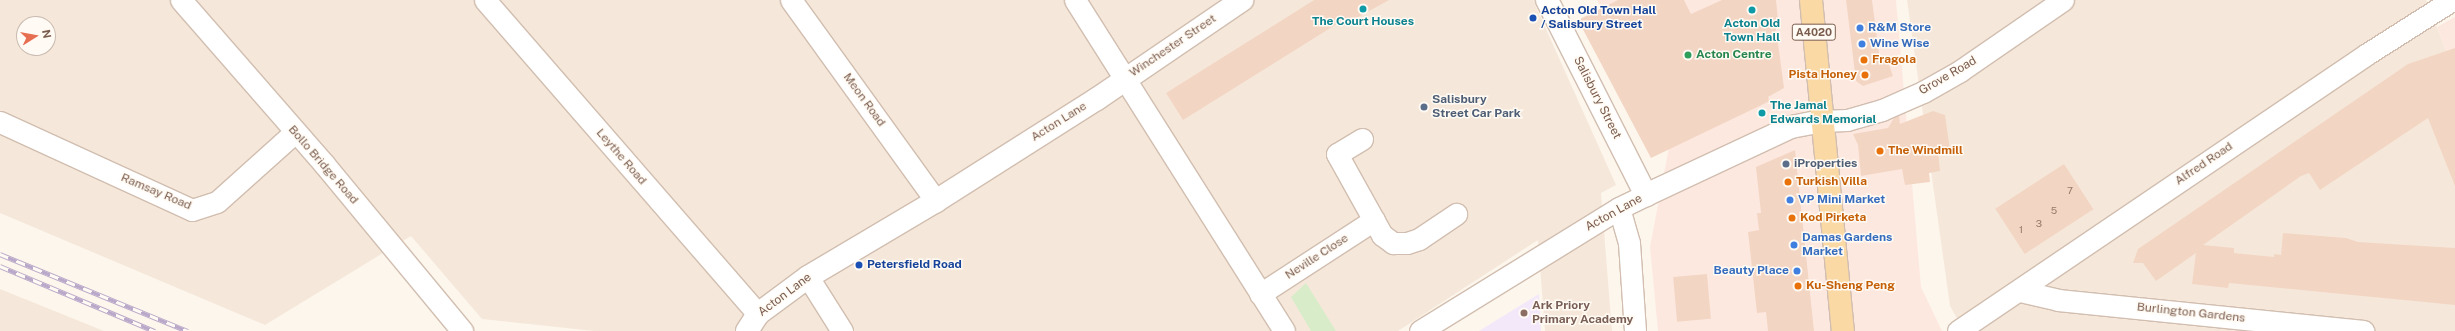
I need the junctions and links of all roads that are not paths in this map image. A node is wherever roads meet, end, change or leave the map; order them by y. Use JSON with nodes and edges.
{"nodes":[{"id":1,"x":181,"y":0,"type":"edge"},
{"id":2,"x":485,"y":0,"type":"edge"},
{"id":3,"x":791,"y":0,"type":"edge"},
{"id":4,"x":1075,"y":0,"type":"edge"},
{"id":5,"x":1242,"y":0,"type":"edge"},
{"id":6,"x":1547,"y":0,"type":"edge"},
{"id":7,"x":1811,"y":0,"type":"edge"},
{"id":8,"x":2063,"y":0,"type":"edge"},
{"id":9,"x":2452,"y":0,"type":"edge"},
{"id":10,"x":1124,"y":79,"type":"junction"},
{"id":11,"x":1821,"y":121,"type":"junction"},
{"id":12,"x":0,"y":122,"type":"edge"},
{"id":13,"x":295,"y":132,"type":"junction"},
{"id":14,"x":1362,"y":139,"type":"dead end"},
{"id":15,"x":1646,"y":196,"type":"junction"},
{"id":16,"x":936,"y":201,"type":"junction"},
{"id":17,"x":1619,"y":208,"type":"junction"},
{"id":18,"x":1456,"y":214,"type":"dead end"},
{"id":19,"x":1374,"y":220,"type":"junction"},
{"id":20,"x":808,"y":277,"type":"junction"},
{"id":21,"x":2020,"y":290,"type":"junction"},
{"id":22,"x":1260,"y":294,"type":"junction"},
{"id":23,"x":752,"y":323,"type":"edge"},
{"id":24,"x":462,"y":331,"type":"edge"},
{"id":25,"x":842,"y":331,"type":"edge"},
{"id":26,"x":1284,"y":331,"type":"edge"},
{"id":27,"x":1420,"y":331,"type":"edge"},
{"id":28,"x":1635,"y":331,"type":"edge"},
{"id":29,"x":1843,"y":331,"type":"edge"},
{"id":30,"x":1958,"y":331,"type":"edge"},
{"id":31,"x":2363,"y":331,"type":"edge"}],
"edges":[{"from":1,"to":13,"type":"street","name":"Bollo Bridge Road"},
{"from":2,"to":23,"type":"street","name":"Leythe Road"},
{"from":3,"to":16,"type":"street","name":"Meon Road"},
{"from":4,"to":10,"type":"street"},
{"from":5,"to":10,"type":"main road","name":"Winchester Street"},
{"from":6,"to":15,"type":"main road","name":"Salisbury Street"},
{"from":7,"to":11,"type":"main road","number":"A4020"},
{"from":8,"to":11,"type":"street","name":"Grove Road"},
{"from":9,"to":21,"type":"street","name":"Alfred Road"},
{"from":10,"to":16,"type":"main road","name":"Acton Lane"},
{"from":10,"to":22,"type":"street"},
{"from":11,"to":15,"type":"main road","name":"Acton Lane"},
{"from":11,"to":29,"type":"main road","number":"A4020"},
{"from":12,"to":13,"type":"street","name":"Ramsay Road"},
{"from":13,"to":24,"type":"street","name":"Bollo Bridge Road"},
{"from":14,"to":19,"type":"street"},
{"from":15,"to":17,"type":"street","name":"Acton Lane"},
{"from":16,"to":20,"type":"main road","name":"Acton Lane"},
{"from":17,"to":27,"type":"street","name":"Acton Lane"},
{"from":17,"to":28,"type":"street"},
{"from":18,"to":19,"type":"street"},
{"from":19,"to":22,"type":"street","name":"Neville Close"},
{"from":20,"to":23,"type":"main road","name":"Acton Lane"},
{"from":20,"to":25,"type":"street"},
{"from":21,"to":30,"type":"street","name":"Alfred Road"},
{"from":21,"to":31,"type":"street","name":"Burlington Gardens"},
{"from":22,"to":26,"type":"street"}]}
